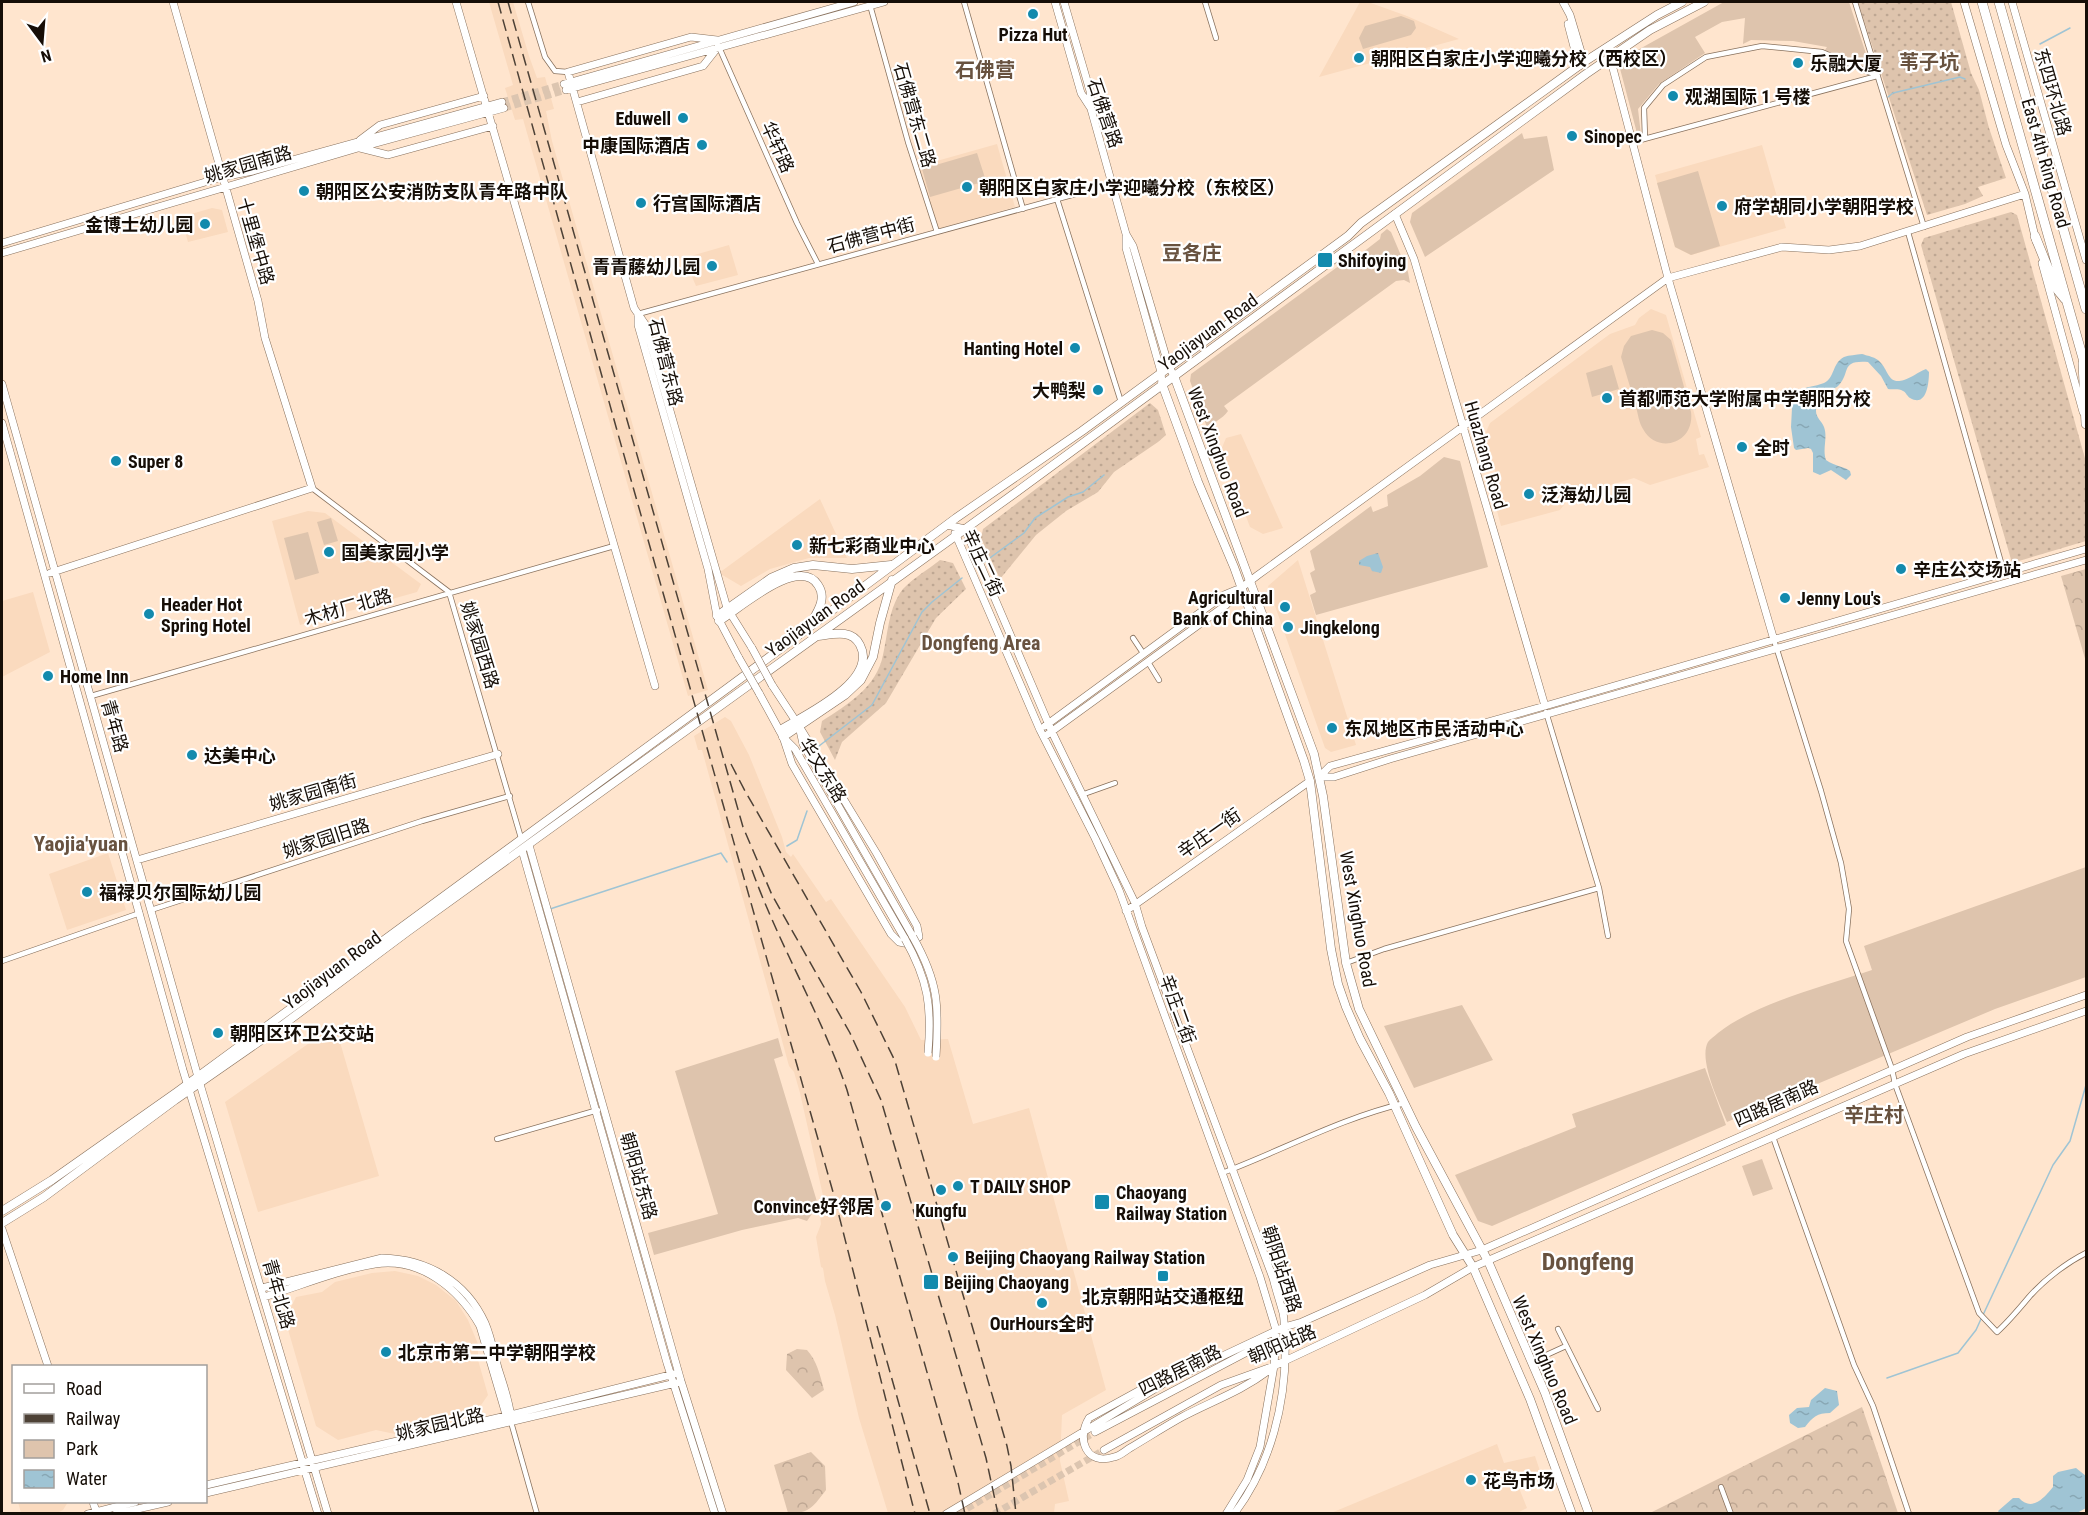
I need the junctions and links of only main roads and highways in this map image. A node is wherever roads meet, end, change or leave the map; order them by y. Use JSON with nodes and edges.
{"nodes":[{"id":1,"x":1682,"y":2,"type":"edge"},
{"id":2,"x":1704,"y":2,"type":"edge"},
{"id":3,"x":1999,"y":3,"type":"edge"},
{"id":4,"x":1984,"y":5,"type":"edge"},
{"id":5,"x":2035,"y":236,"type":"road end"},
{"id":6,"x":2068,"y":303,"type":"junction"},
{"id":7,"x":2086,"y":309,"type":"edge"},
{"id":8,"x":2082,"y":354,"type":"junction"},
{"id":9,"x":2086,"y":369,"type":"edge"},
{"id":10,"x":1174,"y":376,"type":"junction"},
{"id":11,"x":1162,"y":384,"type":"junction"},
{"id":12,"x":2086,"y":425,"type":"edge"},
{"id":13,"x":892,"y":565,"type":"junction"},
{"id":14,"x":892,"y":580,"type":"junction"},
{"id":15,"x":729,"y":611,"type":"junction"},
{"id":16,"x":718,"y":619,"type":"road end"},
{"id":17,"x":809,"y":627,"type":"junction"},
{"id":18,"x":817,"y":636,"type":"junction"},
{"id":19,"x":796,"y":724,"type":"junction"},
{"id":20,"x":781,"y":733,"type":"road end"},
{"id":21,"x":199,"y":1080,"type":"junction"},
{"id":22,"x":188,"y":1088,"type":"junction"},
{"id":23,"x":2,"y":1211,"type":"edge"},
{"id":24,"x":2,"y":1223,"type":"edge"},
{"id":25,"x":1572,"y":1514,"type":"edge"},
{"id":26,"x":1589,"y":1514,"type":"edge"}],
"edges":[{"from":1,"to":13,"type":"main road","name":"Yaojiayuan Road"},
{"from":2,"to":10,"type":"main road","name":"Yaojiayuan Road"},
{"from":3,"to":7,"type":"highway","name":"East 4th Ring Road"},
{"from":4,"to":6,"type":"highway","name":"East 4th Ring Road"},
{"from":5,"to":6,"type":"highway"},
{"from":6,"to":8,"type":"highway","name":"East 4th Ring Road"},
{"from":8,"to":9,"type":"highway","name":"East 4th Ring Road"},
{"from":8,"to":12,"type":"highway"},
{"from":10,"to":11,"type":"main road","name":"Yaojiayuan Road"},
{"from":10,"to":26,"type":"main road","name":"West Xinghuo Road"},
{"from":11,"to":14,"type":"main road","name":"Yaojiayuan Road"},
{"from":11,"to":25,"type":"main road","name":"West Xinghuo Road"},
{"from":13,"to":15,"type":"main road"},
{"from":13,"to":17,"type":"main road","name":"Yaojiayuan Road"},
{"from":14,"to":18,"type":"main road","name":"Yaojiayuan Road"},
{"from":14,"to":19,"type":"main road"},
{"from":15,"to":16,"type":"main road"},
{"from":15,"to":17,"type":"main road"},
{"from":17,"to":21,"type":"main road","name":"Yaojiayuan Road"},
{"from":18,"to":19,"type":"main road"},
{"from":18,"to":21,"type":"main road","name":"Yaojiayuan Road"},
{"from":19,"to":20,"type":"main road"},
{"from":21,"to":22,"type":"main road","name":"Yaojiayuan Road"},
{"from":22,"to":23,"type":"main road","name":"Yaojiayuan Road"},
{"from":22,"to":24,"type":"main road","name":"Yaojiayuan Road"}]}
